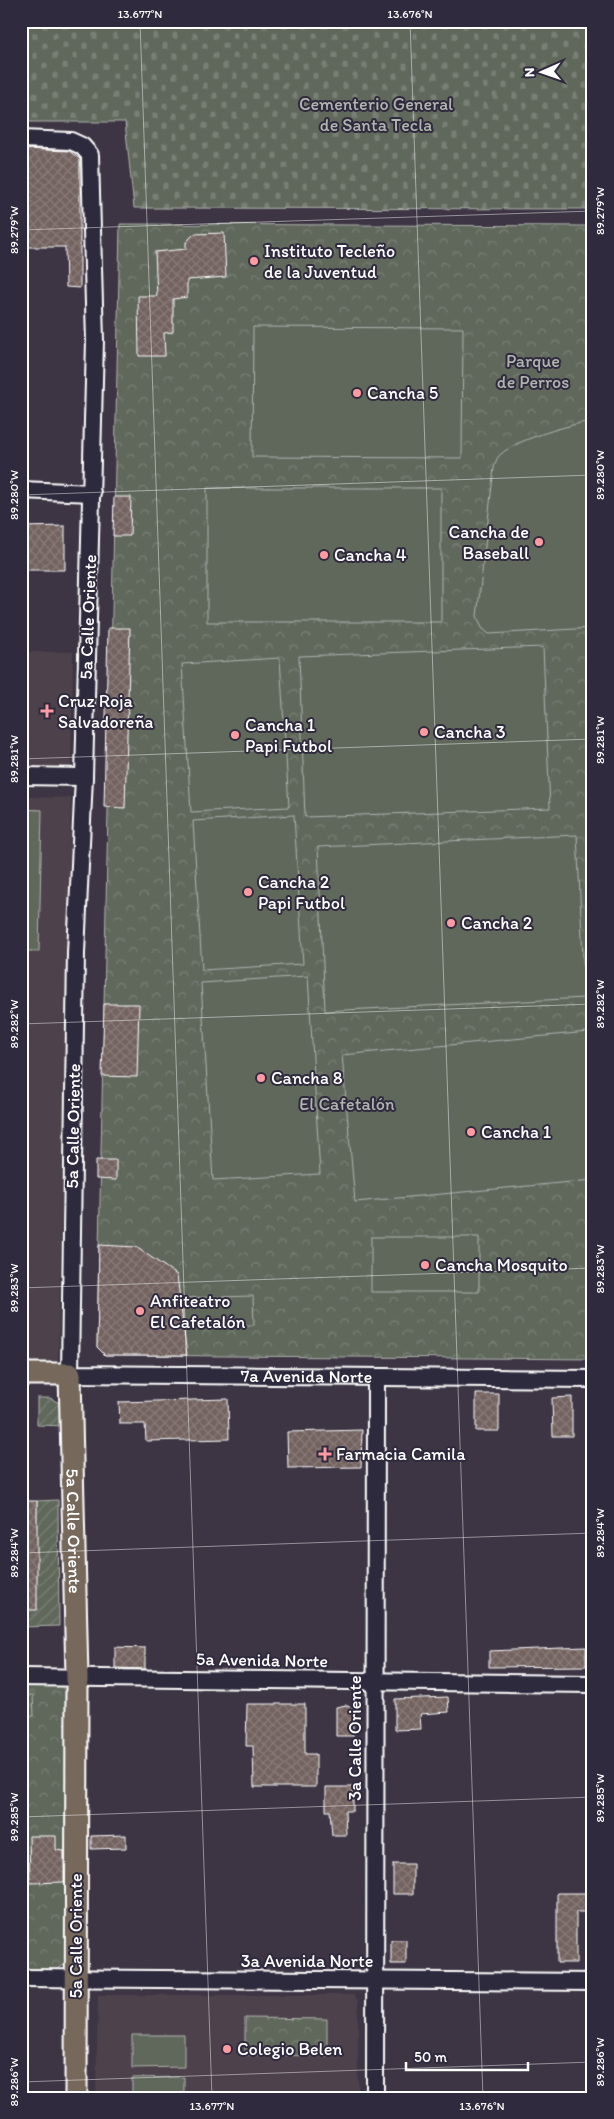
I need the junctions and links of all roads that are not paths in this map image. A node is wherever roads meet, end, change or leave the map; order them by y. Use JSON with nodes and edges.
{"nodes":[{"id":1,"x":21,"y":139,"type":"edge"},
{"id":2,"x":21,"y":490,"type":"edge"},
{"id":3,"x":92,"y":493,"type":"junction"},
{"id":4,"x":21,"y":776,"type":"edge"},
{"id":5,"x":84,"y":777,"type":"junction"},
{"id":6,"x":21,"y":1374,"type":"edge"},
{"id":7,"x":70,"y":1374,"type":"junction"},
{"id":8,"x":376,"y":1378,"type":"junction"},
{"id":9,"x":593,"y":1380,"type":"edge"},
{"id":10,"x":21,"y":1677,"type":"edge"},
{"id":11,"x":77,"y":1678,"type":"junction"},
{"id":12,"x":375,"y":1682,"type":"junction"},
{"id":13,"x":593,"y":1684,"type":"edge"},
{"id":14,"x":21,"y":1978,"type":"edge"},
{"id":15,"x":76,"y":1979,"type":"junction"},
{"id":16,"x":376,"y":1981,"type":"junction"},
{"id":17,"x":593,"y":1982,"type":"edge"},
{"id":18,"x":76,"y":2098,"type":"edge"},
{"id":19,"x":375,"y":2098,"type":"edge"}],
"edges":[{"from":1,"to":3,"type":"street","name":"5a Calle Oriente"},
{"from":2,"to":3,"type":"street"},
{"from":3,"to":5,"type":"street","name":"5a Calle Oriente"},
{"from":4,"to":5,"type":"street"},
{"from":5,"to":7,"type":"street","name":"5a Calle Oriente"},
{"from":6,"to":7,"type":"main road","name":"7a Avenida Norte"},
{"from":7,"to":8,"type":"street","name":"7a Avenida Norte"},
{"from":7,"to":11,"type":"main road","name":"5a Calle Oriente"},
{"from":8,"to":9,"type":"street","name":"7a Avenida Norte"},
{"from":8,"to":12,"type":"street","name":"3a Calle Oriente"},
{"from":10,"to":11,"type":"street","name":"5a Avenida Norte"},
{"from":11,"to":12,"type":"street","name":"5a Avenida Norte"},
{"from":11,"to":15,"type":"main road","name":"5a Calle Oriente"},
{"from":12,"to":13,"type":"street","name":"5a Avenida Norte"},
{"from":12,"to":16,"type":"street","name":"3a Calle Oriente"},
{"from":14,"to":15,"type":"street","name":"3a Avenida Norte"},
{"from":15,"to":16,"type":"street","name":"3a Avenida Norte"},
{"from":15,"to":18,"type":"main road","name":"5a Calle Oriente"},
{"from":16,"to":17,"type":"street","name":"3a Avenida Norte"},
{"from":16,"to":19,"type":"street","name":"3a Calle Oriente"}]}
